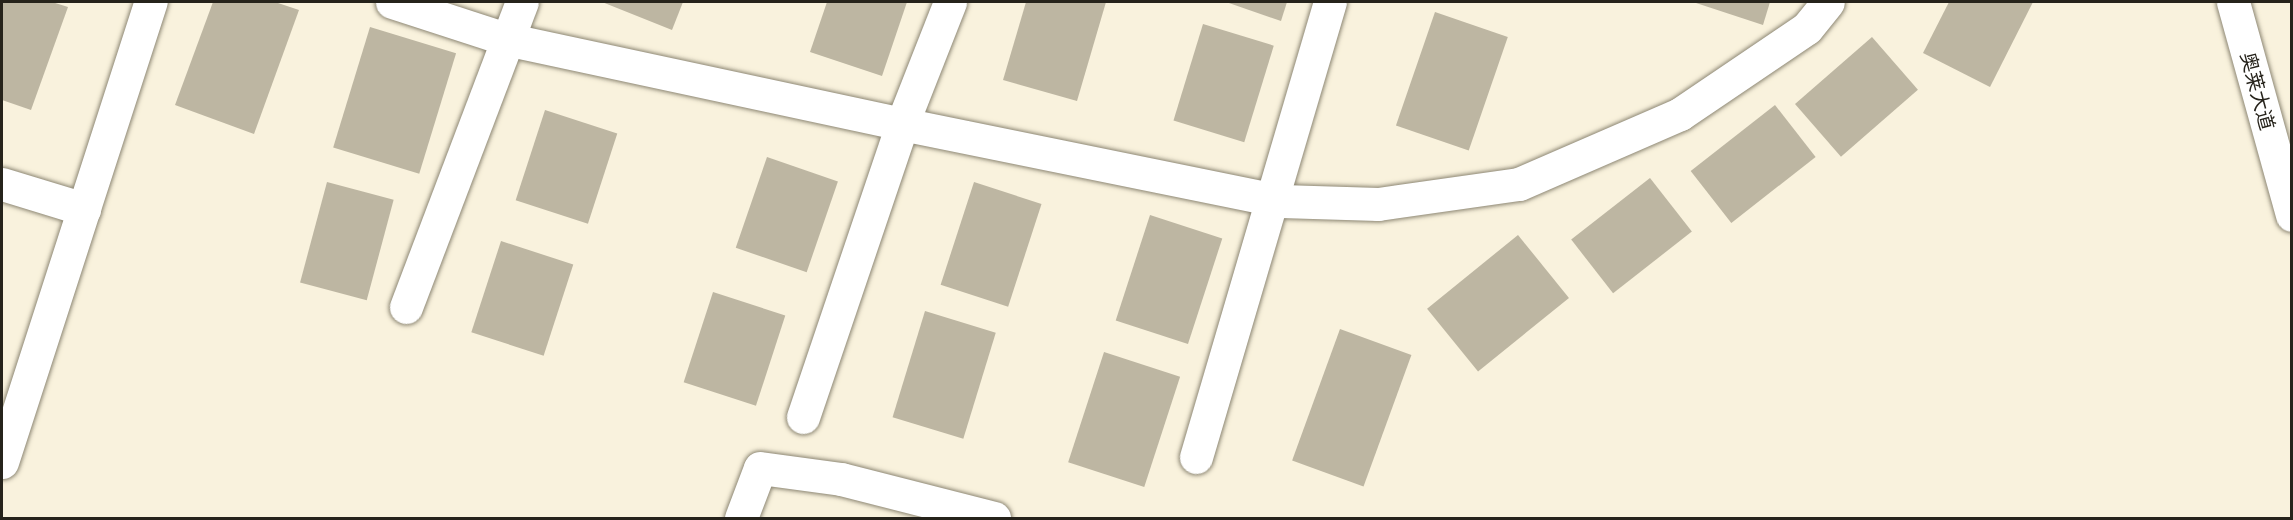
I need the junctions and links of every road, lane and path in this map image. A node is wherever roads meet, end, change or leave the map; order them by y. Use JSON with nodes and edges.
{"nodes":[{"id":1,"x":151,"y":2,"type":"edge"},
{"id":2,"x":392,"y":2,"type":"edge"},
{"id":3,"x":522,"y":2,"type":"edge"},
{"id":4,"x":950,"y":2,"type":"edge"},
{"id":5,"x":1330,"y":2,"type":"edge"},
{"id":6,"x":1828,"y":2,"type":"edge"},
{"id":7,"x":2234,"y":2,"type":"edge"},
{"id":8,"x":506,"y":39,"type":"junction"},
{"id":9,"x":902,"y":124,"type":"junction"},
{"id":10,"x":2,"y":184,"type":"edge"},
{"id":11,"x":1272,"y":199,"type":"junction"},
{"id":12,"x":84,"y":209,"type":"junction"},
{"id":13,"x":2292,"y":215,"type":"edge"},
{"id":14,"x":406,"y":307,"type":"dead end"},
{"id":15,"x":803,"y":417,"type":"dead end"},
{"id":16,"x":1196,"y":457,"type":"dead end"},
{"id":17,"x":2,"y":462,"type":"edge"},
{"id":18,"x":741,"y":519,"type":"edge"},
{"id":19,"x":994,"y":519,"type":"edge"}],
"edges":[{"from":1,"to":12,"type":"street"},
{"from":2,"to":8,"type":"street"},
{"from":3,"to":8,"type":"street"},
{"from":4,"to":9,"type":"street"},
{"from":5,"to":11,"type":"street"},
{"from":6,"to":11,"type":"street"},
{"from":7,"to":13,"type":"street","name":"奥莱大道"},
{"from":8,"to":9,"type":"street"},
{"from":8,"to":14,"type":"street"},
{"from":9,"to":11,"type":"street"},
{"from":9,"to":15,"type":"street"},
{"from":10,"to":12,"type":"street"},
{"from":11,"to":16,"type":"street"},
{"from":12,"to":17,"type":"street"},
{"from":18,"to":19,"type":"street"}]}
